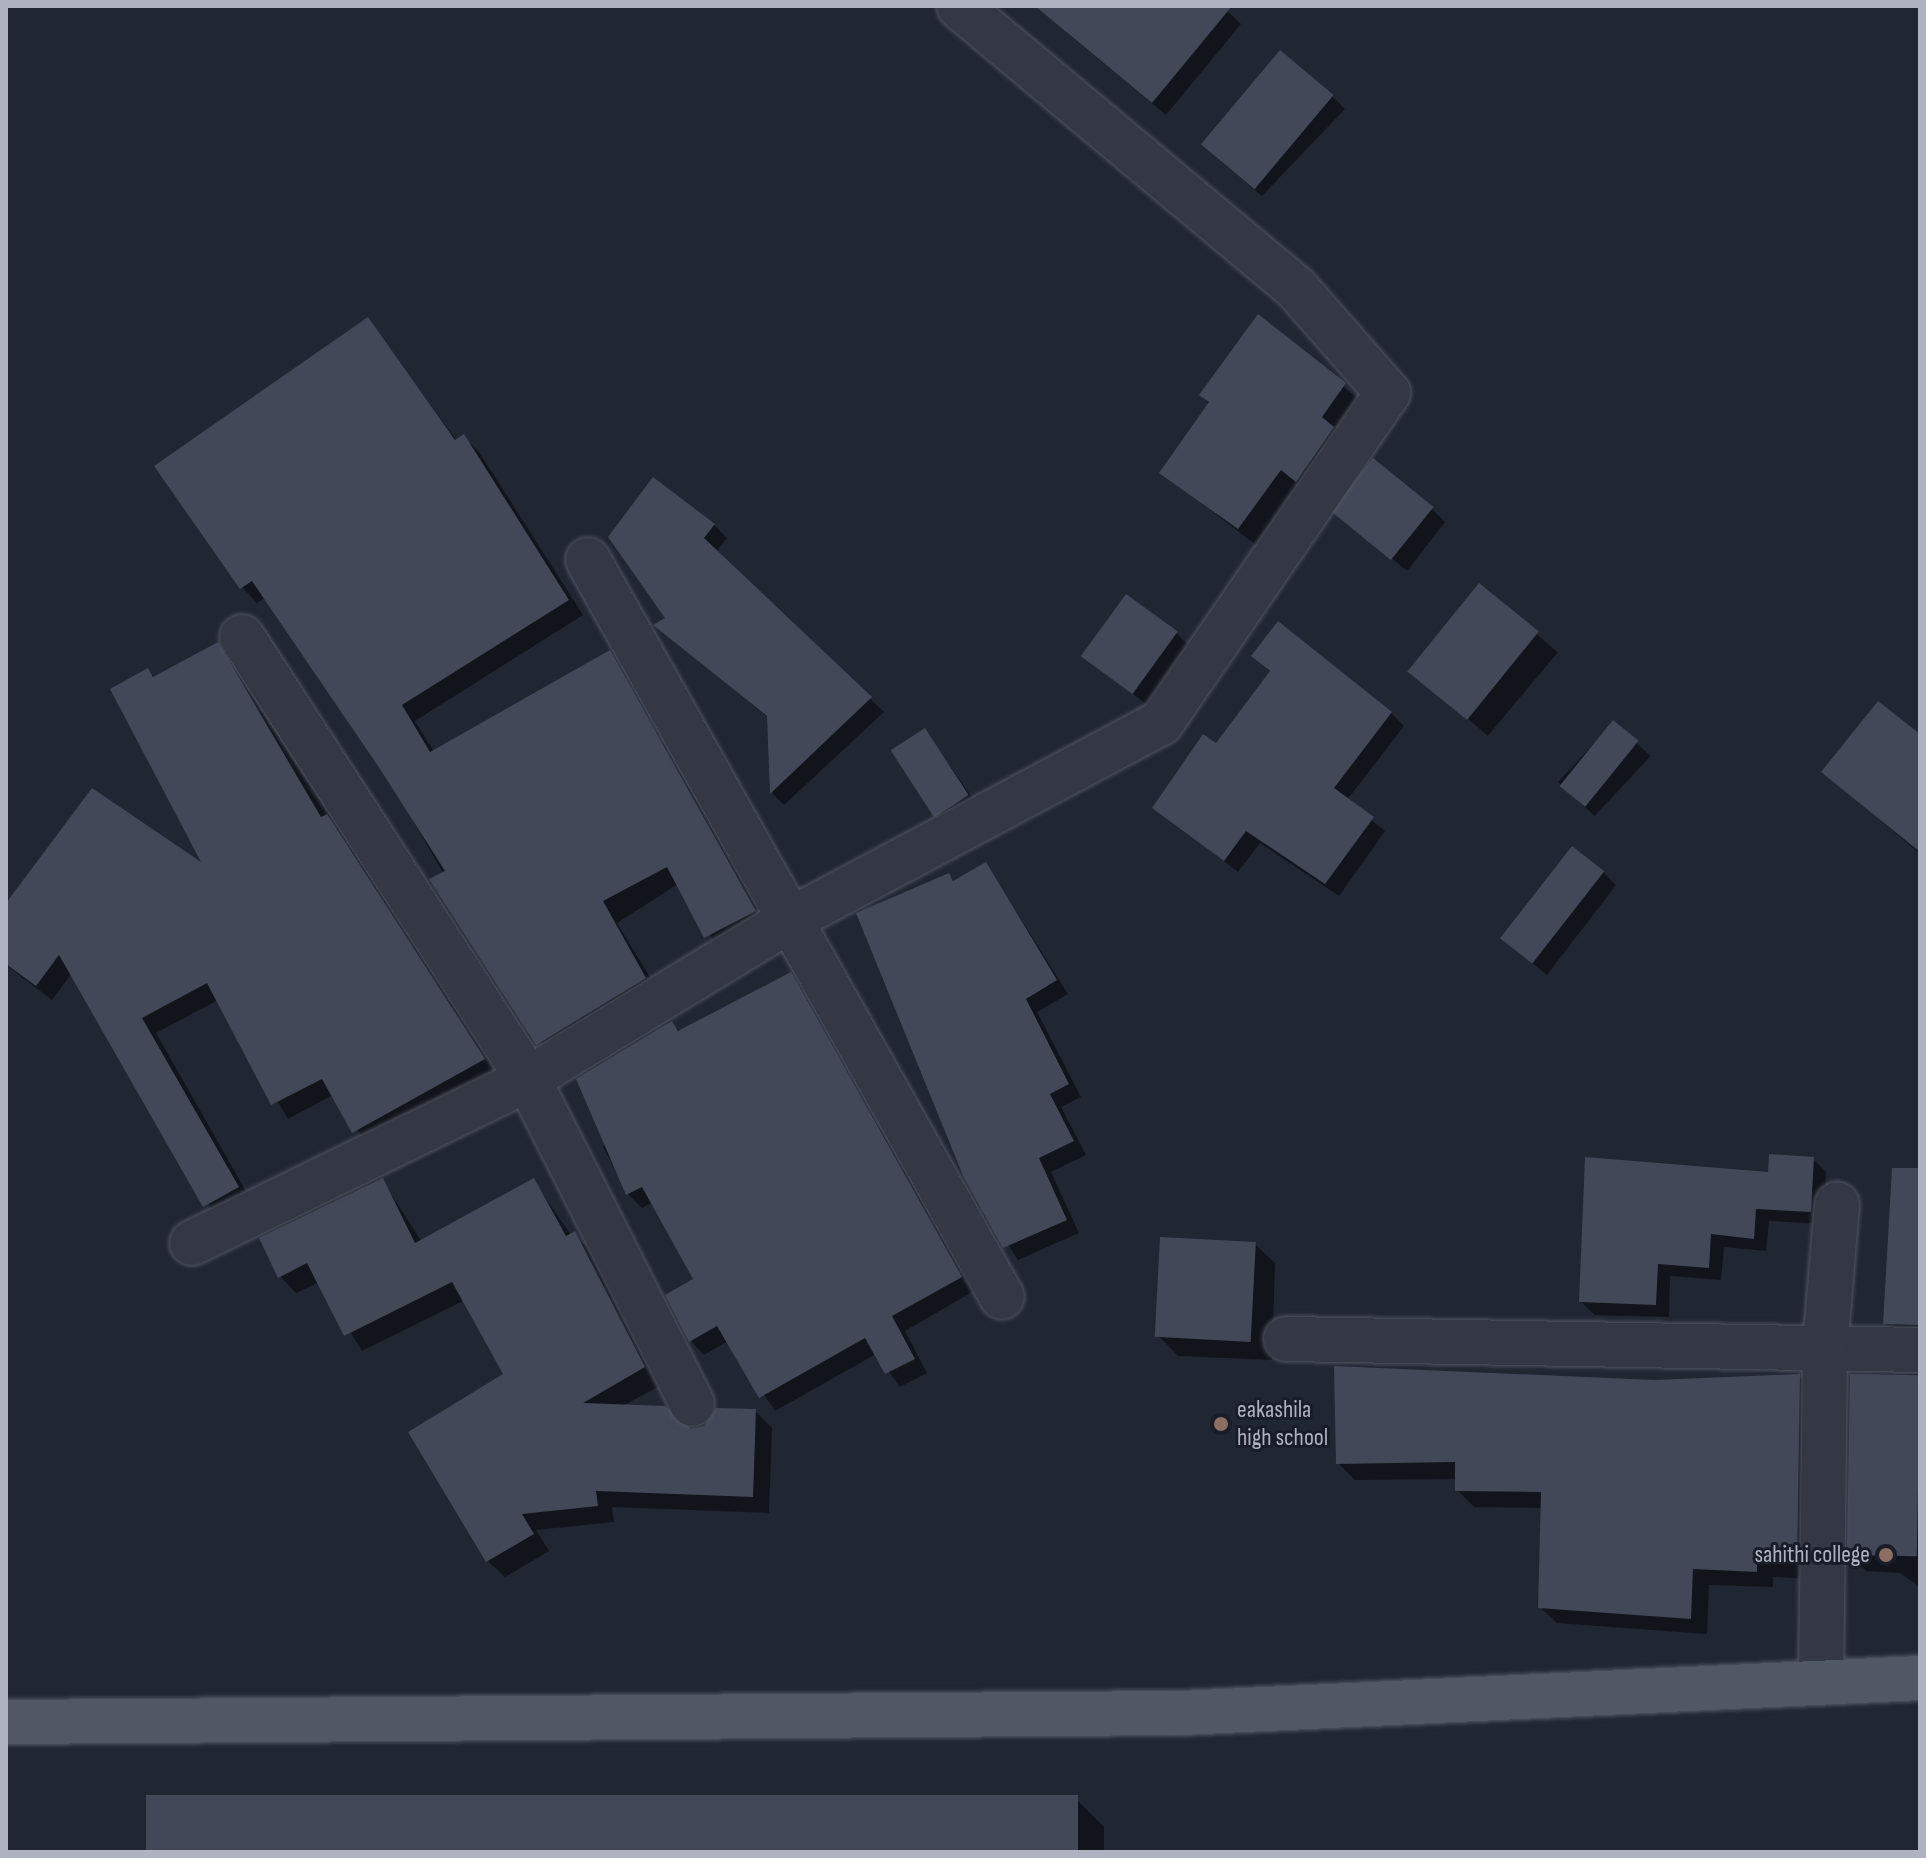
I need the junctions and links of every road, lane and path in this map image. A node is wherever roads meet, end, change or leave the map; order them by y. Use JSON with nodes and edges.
{"nodes":[{"id":1,"x":959,"y":6,"type":"edge"},
{"id":2,"x":588,"y":560,"type":"dead end"},
{"id":3,"x":242,"y":637,"type":"dead end"},
{"id":4,"x":790,"y":920,"type":"junction"},
{"id":5,"x":528,"y":1079,"type":"junction"},
{"id":6,"x":1837,"y":1204,"type":"dead end"},
{"id":7,"x":192,"y":1243,"type":"dead end"},
{"id":8,"x":1002,"y":1297,"type":"dead end"},
{"id":9,"x":1286,"y":1339,"type":"dead end"},
{"id":10,"x":1825,"y":1348,"type":"junction"},
{"id":11,"x":1920,"y":1350,"type":"edge"},
{"id":12,"x":692,"y":1404,"type":"dead end"},
{"id":13,"x":1920,"y":1678,"type":"edge"},
{"id":14,"x":1821,"y":1683,"type":"junction"},
{"id":15,"x":6,"y":1722,"type":"edge"}],
"edges":[{"from":1,"to":4,"type":"street"},
{"from":2,"to":4,"type":"street"},
{"from":3,"to":5,"type":"street"},
{"from":4,"to":5,"type":"street"},
{"from":4,"to":8,"type":"street"},
{"from":5,"to":7,"type":"street"},
{"from":5,"to":12,"type":"street"},
{"from":6,"to":10,"type":"street"},
{"from":9,"to":10,"type":"street"},
{"from":10,"to":11,"type":"street"},
{"from":10,"to":14,"type":"street"},
{"from":13,"to":14,"type":"main road"},
{"from":14,"to":15,"type":"main road"}]}
